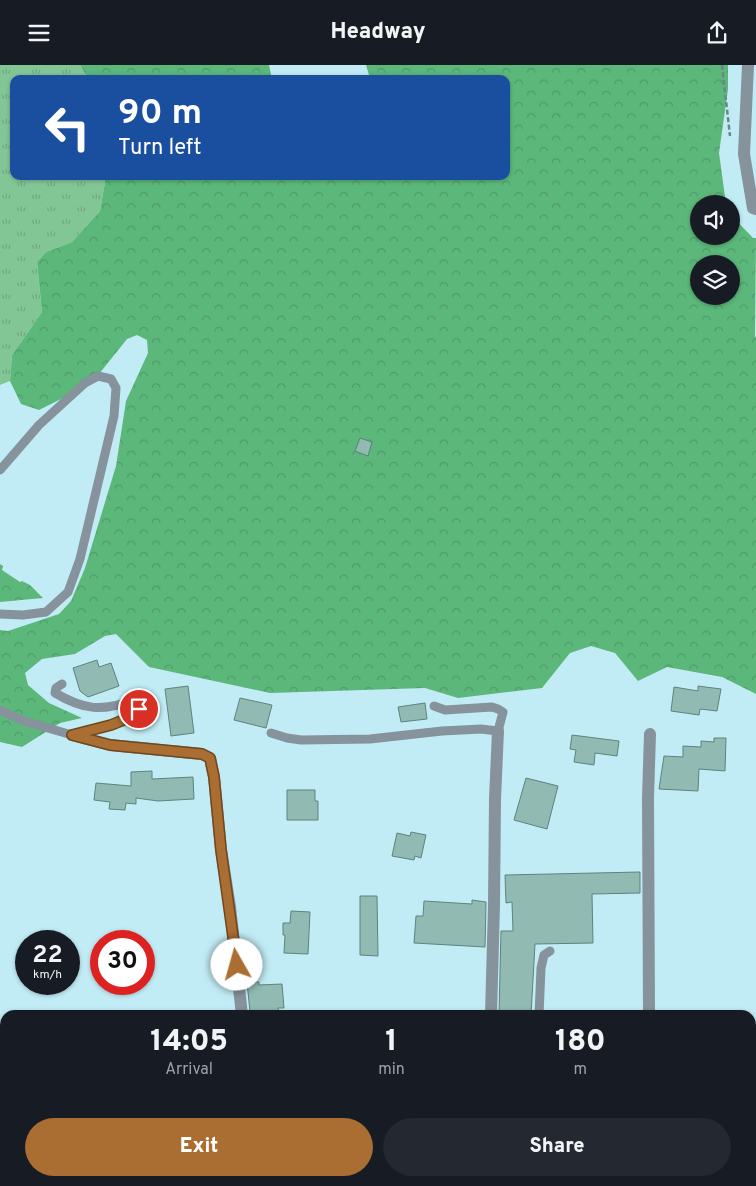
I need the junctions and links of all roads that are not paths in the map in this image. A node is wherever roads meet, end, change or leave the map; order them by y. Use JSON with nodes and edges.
{"nodes":[{"id":1,"x":748,"y":65,"type":"edge"},
{"id":2,"x":756,"y":209,"type":"edge"},
{"id":3,"x":0,"y":470,"type":"edge"},
{"id":4,"x":0,"y":614,"type":"edge"},
{"id":5,"x":62,"y":684,"type":"dead end"},
{"id":6,"x":434,"y":706,"type":"dead end"},
{"id":7,"x":0,"y":710,"type":"edge"},
{"id":8,"x":498,"y":731,"type":"junction"},
{"id":9,"x":270,"y":733,"type":"dead end"},
{"id":10,"x":650,"y":734,"type":"dead end"},
{"id":11,"x":72,"y":735,"type":"junction"},
{"id":12,"x":550,"y":951,"type":"dead end"},
{"id":13,"x":241,"y":1010,"type":"edge"},
{"id":14,"x":491,"y":1010,"type":"edge"},
{"id":15,"x":539,"y":1010,"type":"edge"},
{"id":16,"x":649,"y":1010,"type":"edge"}],
"edges":[{"from":1,"to":2,"type":"street"},
{"from":3,"to":4,"type":"lane"},
{"from":5,"to":11,"type":"lane"},
{"from":6,"to":8,"type":"lane"},
{"from":7,"to":11,"type":"lane"},
{"from":8,"to":9,"type":"lane"},
{"from":8,"to":14,"type":"street"},
{"from":10,"to":16,"type":"street"},
{"from":11,"to":13,"type":"street"},
{"from":12,"to":15,"type":"lane"}]}
